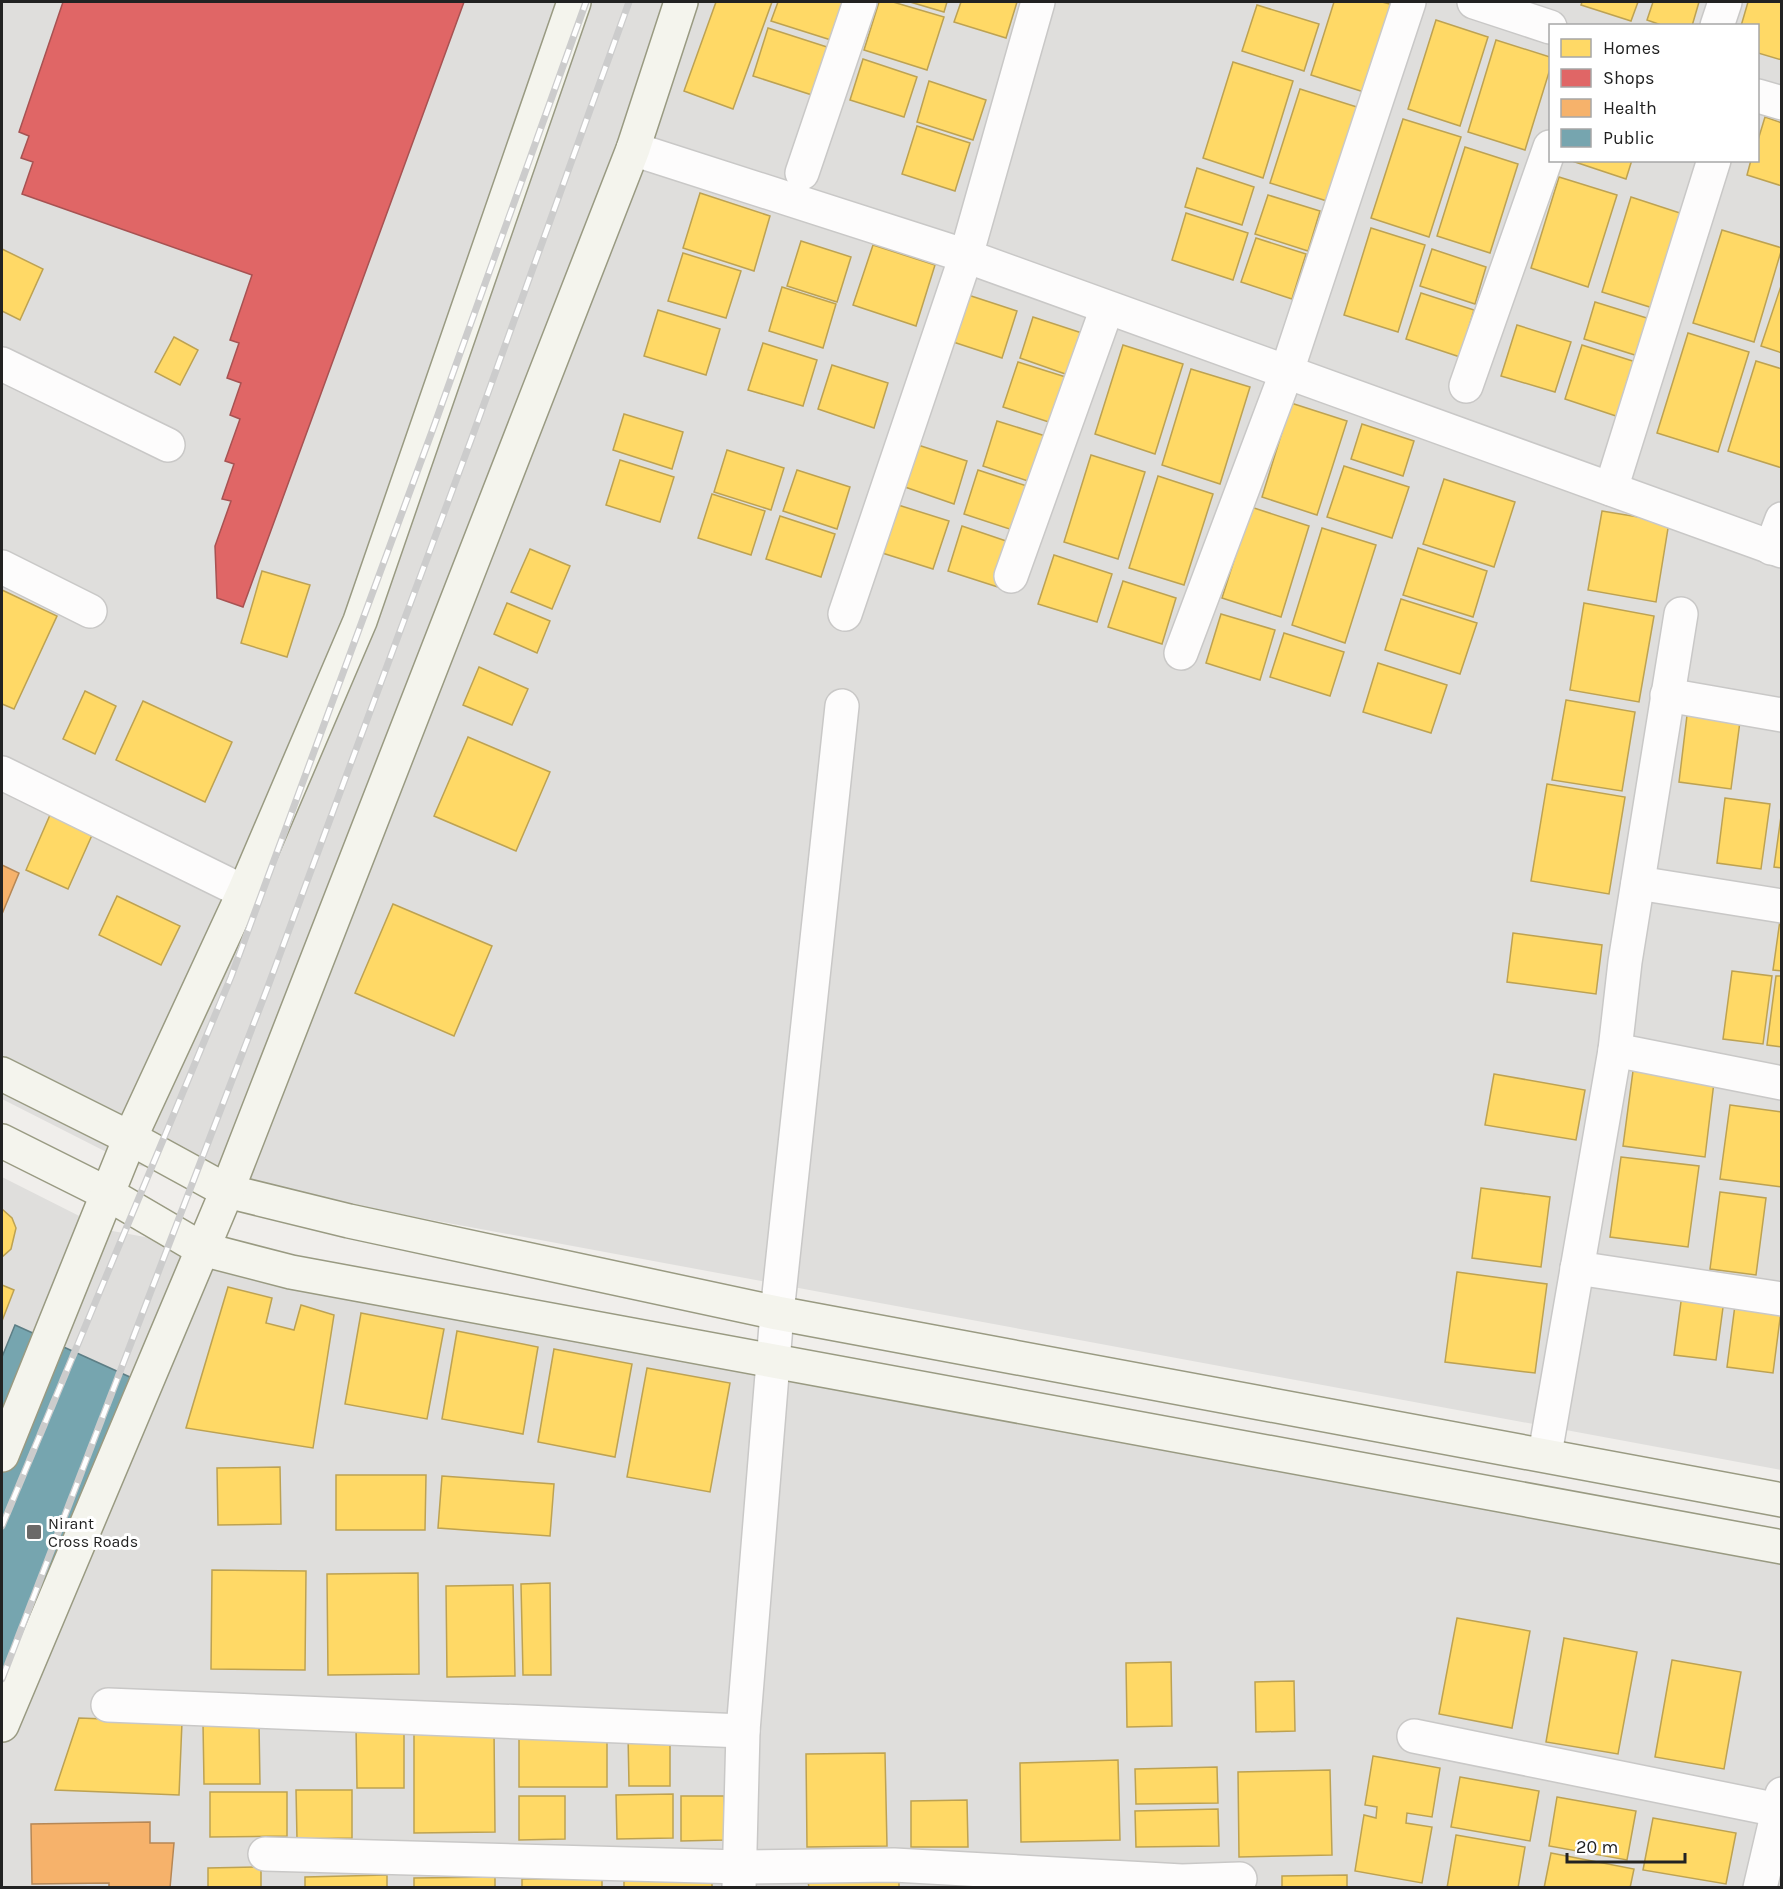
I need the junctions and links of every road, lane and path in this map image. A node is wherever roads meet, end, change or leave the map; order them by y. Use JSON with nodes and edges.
{"nodes":[{"id":1,"x":574,"y":2,"type":"edge"},
{"id":2,"x":681,"y":2,"type":"edge"},
{"id":3,"x":860,"y":2,"type":"edge"},
{"id":4,"x":1038,"y":2,"type":"edge"},
{"id":5,"x":1409,"y":2,"type":"edge"},
{"id":6,"x":1474,"y":2,"type":"edge"},
{"id":7,"x":1725,"y":2,"type":"edge"},
{"id":8,"x":1549,"y":18,"type":"edge"},
{"id":9,"x":1718,"y":24,"type":"edge"},
{"id":10,"x":1759,"y":96,"type":"edge"},
{"id":11,"x":1782,"y":103,"type":"edge"},
{"id":12,"x":633,"y":149,"type":"junction"},
{"id":13,"x":1549,"y":153,"type":"edge"},
{"id":14,"x":1713,"y":162,"type":"edge"},
{"id":15,"x":802,"y":173,"type":"dead end"},
{"id":16,"x":966,"y":256,"type":"junction"},
{"id":17,"x":1107,"y":308,"type":"junction"},
{"id":18,"x":2,"y":364,"type":"edge"},
{"id":19,"x":1287,"y":371,"type":"junction"},
{"id":20,"x":1466,"y":386,"type":"dead end"},
{"id":21,"x":168,"y":445,"type":"dead end"},
{"id":22,"x":1611,"y":489,"type":"junction"},
{"id":23,"x":1778,"y":539,"type":"edge"},
{"id":24,"x":2,"y":567,"type":"edge"},
{"id":25,"x":1011,"y":576,"type":"dead end"},
{"id":26,"x":90,"y":611,"type":"dead end"},
{"id":27,"x":844,"y":614,"type":"dead end"},
{"id":28,"x":1681,"y":614,"type":"dead end"},
{"id":29,"x":1181,"y":653,"type":"dead end"},
{"id":30,"x":1667,"y":695,"type":"junction"},
{"id":31,"x":842,"y":706,"type":"dead end"},
{"id":32,"x":1782,"y":715,"type":"edge"},
{"id":33,"x":2,"y":773,"type":"edge"},
{"id":34,"x":1638,"y":883,"type":"junction"},
{"id":35,"x":244,"y":892,"type":"junction"},
{"id":36,"x":1782,"y":906,"type":"edge"},
{"id":37,"x":1615,"y":1050,"type":"junction"},
{"id":38,"x":2,"y":1074,"type":"edge"},
{"id":39,"x":1782,"y":1083,"type":"edge"},
{"id":40,"x":130,"y":1138,"type":"junction"},
{"id":41,"x":2,"y":1141,"type":"edge"},
{"id":42,"x":226,"y":1191,"type":"junction"},
{"id":43,"x":108,"y":1194,"type":"junction"},
{"id":44,"x":202,"y":1249,"type":"junction"},
{"id":45,"x":1577,"y":1268,"type":"junction"},
{"id":46,"x":1782,"y":1299,"type":"edge"},
{"id":47,"x":777,"y":1313,"type":"junction"},
{"id":48,"x":773,"y":1362,"type":"junction"},
{"id":49,"x":1545,"y":1454,"type":"junction"},
{"id":50,"x":2,"y":1455,"type":"edge"},
{"id":51,"x":1782,"y":1500,"type":"edge"},
{"id":52,"x":1782,"y":1547,"type":"edge"},
{"id":53,"x":108,"y":1705,"type":"dead end"},
{"id":54,"x":2,"y":1725,"type":"edge"},
{"id":55,"x":743,"y":1731,"type":"junction"},
{"id":56,"x":1414,"y":1736,"type":"dead end"},
{"id":57,"x":1780,"y":1802,"type":"edge"},
{"id":58,"x":265,"y":1854,"type":"dead end"},
{"id":59,"x":740,"y":1877,"type":"edge"},
{"id":60,"x":1240,"y":1879,"type":"dead end"},
{"id":61,"x":1760,"y":1887,"type":"edge"}],
"edges":[{"from":1,"to":35,"type":"street"},
{"from":2,"to":12,"type":"street"},
{"from":3,"to":15,"type":"street"},
{"from":4,"to":16,"type":"street"},
{"from":5,"to":19,"type":"street"},
{"from":6,"to":8,"type":"street"},
{"from":7,"to":9,"type":"street"},
{"from":10,"to":11,"type":"street"},
{"from":12,"to":16,"type":"street"},
{"from":12,"to":42,"type":"street"},
{"from":13,"to":20,"type":"street"},
{"from":14,"to":22,"type":"street"},
{"from":16,"to":17,"type":"street"},
{"from":16,"to":27,"type":"street"},
{"from":17,"to":19,"type":"street"},
{"from":17,"to":25,"type":"street"},
{"from":18,"to":21,"type":"street"},
{"from":19,"to":22,"type":"street"},
{"from":19,"to":29,"type":"street"},
{"from":22,"to":23,"type":"street"},
{"from":24,"to":26,"type":"street"},
{"from":28,"to":30,"type":"street"},
{"from":30,"to":32,"type":"street"},
{"from":30,"to":34,"type":"street"},
{"from":31,"to":47,"type":"street"},
{"from":33,"to":35,"type":"street"},
{"from":34,"to":36,"type":"street"},
{"from":34,"to":37,"type":"street"},
{"from":35,"to":40,"type":"street"},
{"from":37,"to":39,"type":"street"},
{"from":37,"to":45,"type":"street"},
{"from":38,"to":40,"type":"street"},
{"from":40,"to":42,"type":"street"},
{"from":40,"to":43,"type":"street"},
{"from":41,"to":43,"type":"street"},
{"from":42,"to":44,"type":"street"},
{"from":42,"to":47,"type":"street"},
{"from":43,"to":44,"type":"street"},
{"from":43,"to":50,"type":"street"},
{"from":44,"to":48,"type":"street"},
{"from":44,"to":54,"type":"street"},
{"from":45,"to":46,"type":"street"},
{"from":45,"to":49,"type":"street"},
{"from":47,"to":48,"type":"street"},
{"from":47,"to":49,"type":"street"},
{"from":48,"to":52,"type":"street"},
{"from":48,"to":55,"type":"street"},
{"from":49,"to":51,"type":"street"},
{"from":53,"to":55,"type":"street"},
{"from":55,"to":59,"type":"street"},
{"from":56,"to":57,"type":"street"},
{"from":57,"to":61,"type":"street"},
{"from":58,"to":59,"type":"street"},
{"from":59,"to":60,"type":"street"}]}
